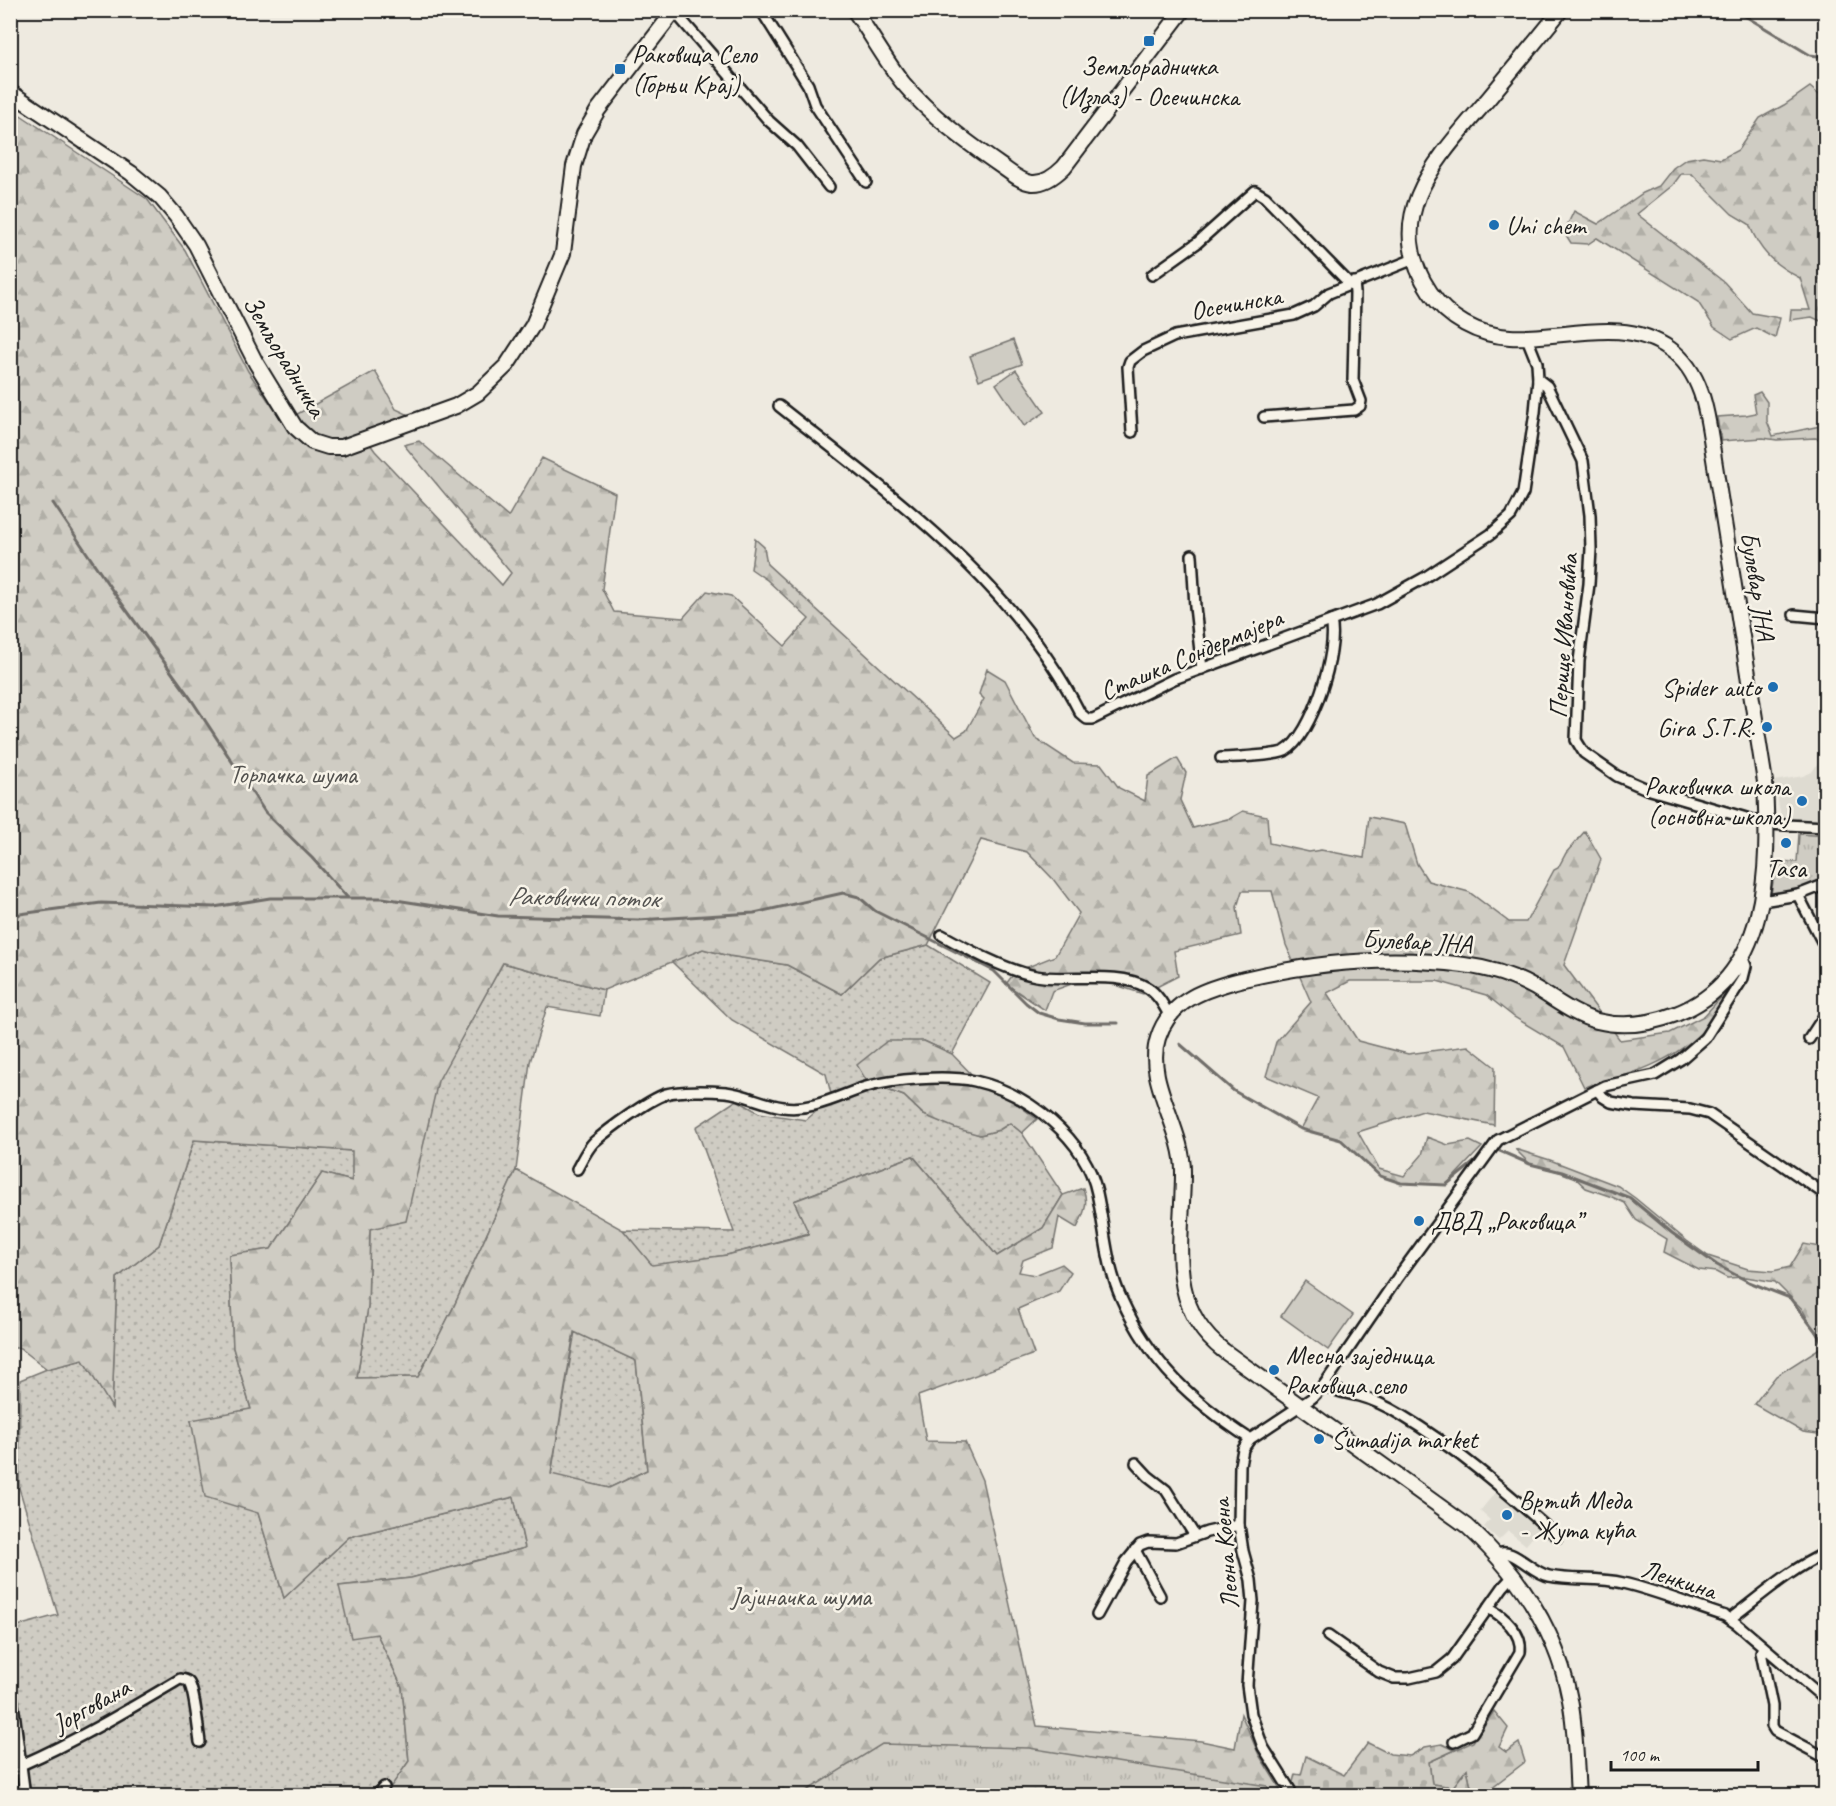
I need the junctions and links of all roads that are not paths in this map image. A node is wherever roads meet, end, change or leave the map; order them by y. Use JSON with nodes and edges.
{"nodes":[{"id":1,"x":761,"y":10,"type":"edge"},
{"id":2,"x":854,"y":10,"type":"edge"},
{"id":3,"x":1184,"y":10,"type":"edge"},
{"id":4,"x":1561,"y":10,"type":"edge"},
{"id":5,"x":674,"y":11,"type":"edge"},
{"id":6,"x":10,"y":92,"type":"edge"},
{"id":7,"x":866,"y":182,"type":"dead end"},
{"id":8,"x":829,"y":187,"type":"dead end"},
{"id":9,"x":1414,"y":259,"type":"junction"},
{"id":10,"x":1152,"y":275,"type":"dead end"},
{"id":11,"x":1352,"y":283,"type":"junction"},
{"id":12,"x":1527,"y":338,"type":"junction"},
{"id":13,"x":1538,"y":379,"type":"junction"},
{"id":14,"x":779,"y":406,"type":"dead end"},
{"id":15,"x":1264,"y":417,"type":"dead end"},
{"id":16,"x":1132,"y":432,"type":"dead end"},
{"id":17,"x":1192,"y":555,"type":"dead end"},
{"id":18,"x":1794,"y":615,"type":"dead end"},
{"id":19,"x":1826,"y":618,"type":"edge"},
{"id":20,"x":1331,"y":621,"type":"junction"},
{"id":21,"x":1202,"y":669,"type":"junction"},
{"id":22,"x":1221,"y":758,"type":"dead end"},
{"id":23,"x":1767,"y":824,"type":"junction"},
{"id":24,"x":1826,"y":827,"type":"edge"},
{"id":25,"x":1826,"y":884,"type":"edge"},
{"id":26,"x":1798,"y":895,"type":"junction"},
{"id":27,"x":1762,"y":901,"type":"junction"},
{"id":28,"x":942,"y":935,"type":"dead end"},
{"id":29,"x":1826,"y":949,"type":"edge"},
{"id":30,"x":1742,"y":956,"type":"junction"},
{"id":31,"x":1826,"y":1013,"type":"edge"},
{"id":32,"x":1169,"y":1015,"type":"junction"},
{"id":33,"x":1809,"y":1039,"type":"dead end"},
{"id":34,"x":1597,"y":1090,"type":"junction"},
{"id":35,"x":577,"y":1169,"type":"dead end"},
{"id":36,"x":1826,"y":1196,"type":"edge"},
{"id":37,"x":1324,"y":1385,"type":"junction"},
{"id":38,"x":1300,"y":1406,"type":"junction"},
{"id":39,"x":1250,"y":1439,"type":"junction"},
{"id":40,"x":1136,"y":1464,"type":"dead end"},
{"id":41,"x":1239,"y":1524,"type":"junction"},
{"id":42,"x":1196,"y":1536,"type":"junction"},
{"id":43,"x":1558,"y":1537,"type":"dead end"},
{"id":44,"x":1135,"y":1550,"type":"junction"},
{"id":45,"x":1825,"y":1554,"type":"edge"},
{"id":46,"x":1496,"y":1555,"type":"junction"},
{"id":47,"x":1514,"y":1575,"type":"junction"},
{"id":48,"x":1160,"y":1596,"type":"dead end"},
{"id":49,"x":1488,"y":1608,"type":"junction"},
{"id":50,"x":1097,"y":1616,"type":"dead end"},
{"id":51,"x":1730,"y":1618,"type":"junction"},
{"id":52,"x":1328,"y":1636,"type":"dead end"},
{"id":53,"x":1763,"y":1647,"type":"junction"},
{"id":54,"x":10,"y":1681,"type":"edge"},
{"id":55,"x":1826,"y":1700,"type":"edge"},
{"id":56,"x":1455,"y":1742,"type":"dead end"},
{"id":57,"x":200,"y":1743,"type":"dead end"},
{"id":58,"x":1826,"y":1758,"type":"edge"},
{"id":59,"x":21,"y":1765,"type":"junction"},
{"id":60,"x":384,"y":1786,"type":"dead end"},
{"id":61,"x":1290,"y":1790,"type":"dead end"},
{"id":62,"x":26,"y":1796,"type":"edge"},
{"id":63,"x":376,"y":1796,"type":"edge"},
{"id":64,"x":1578,"y":1796,"type":"edge"}],
"edges":[{"from":1,"to":7,"type":"street"},
{"from":2,"to":3,"type":"main road"},
{"from":4,"to":9,"type":"main road"},
{"from":5,"to":6,"type":"main road","name":"Земљорадничка"},
{"from":5,"to":8,"type":"street"},
{"from":9,"to":11,"type":"street","name":"Осечинска"},
{"from":9,"to":12,"type":"main road","name":"Булевар ЈНА"},
{"from":10,"to":11,"type":"street"},
{"from":11,"to":15,"type":"street"},
{"from":11,"to":16,"type":"street","name":"Осечинска"},
{"from":12,"to":13,"type":"street","name":"Перице Ивановића"},
{"from":12,"to":23,"type":"main road","name":"Булевар ЈНА"},
{"from":13,"to":20,"type":"street","name":"Сташка Сондермајера"},
{"from":13,"to":23,"type":"street","name":"Перице Ивановића"},
{"from":14,"to":21,"type":"street","name":"Сташка Сондермајера"},
{"from":17,"to":21,"type":"street"},
{"from":18,"to":19,"type":"street"},
{"from":20,"to":21,"type":"street","name":"Сташка Сондермајера"},
{"from":20,"to":22,"type":"street"},
{"from":23,"to":24,"type":"street"},
{"from":23,"to":27,"type":"main road","name":"Булевар ЈНА"},
{"from":25,"to":26,"type":"street"},
{"from":26,"to":27,"type":"street"},
{"from":26,"to":29,"type":"street"},
{"from":27,"to":30,"type":"main road","name":"Булевар ЈНА"},
{"from":28,"to":32,"type":"street"},
{"from":30,"to":32,"type":"main road","name":"Булевар ЈНА"},
{"from":30,"to":34,"type":"street"},
{"from":31,"to":33,"type":"street"},
{"from":32,"to":38,"type":"main road","name":"Булевар ЈНА"},
{"from":34,"to":36,"type":"street"},
{"from":34,"to":37,"type":"street"},
{"from":35,"to":39,"type":"street"},
{"from":37,"to":38,"type":"street"},
{"from":37,"to":43,"type":"street"},
{"from":38,"to":39,"type":"street"},
{"from":38,"to":46,"type":"main road","name":"Булевар ЈНА"},
{"from":39,"to":41,"type":"street","name":"Леона Коена"},
{"from":40,"to":42,"type":"street"},
{"from":41,"to":42,"type":"street"},
{"from":41,"to":61,"type":"street","name":"Леона Коена"},
{"from":42,"to":44,"type":"street"},
{"from":44,"to":48,"type":"street"},
{"from":44,"to":50,"type":"street"},
{"from":45,"to":51,"type":"street"},
{"from":46,"to":47,"type":"main road","name":"Булевар ЈНА"},
{"from":46,"to":51,"type":"street","name":"Ленкина"},
{"from":47,"to":49,"type":"street"},
{"from":47,"to":64,"type":"main road","name":"Булевар ЈНА"},
{"from":49,"to":52,"type":"street"},
{"from":49,"to":56,"type":"street"},
{"from":51,"to":53,"type":"street","name":"Ленкина"},
{"from":53,"to":55,"type":"street","name":"Ленкина"},
{"from":53,"to":58,"type":"street"},
{"from":54,"to":59,"type":"street","name":"Јоргована"},
{"from":57,"to":59,"type":"street","name":"Јоргована"},
{"from":59,"to":62,"type":"street","name":"Јоргована"},
{"from":60,"to":63,"type":"street"}]}
